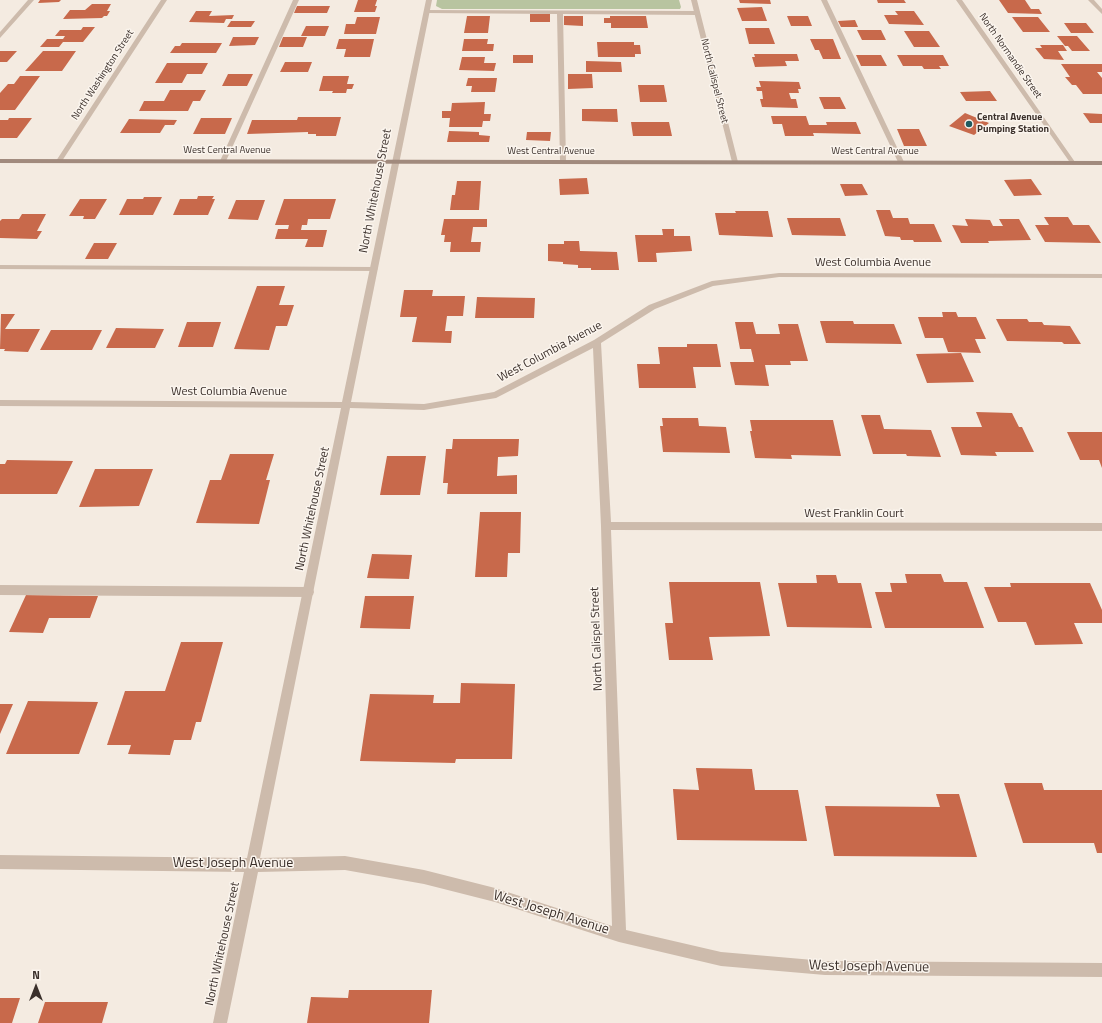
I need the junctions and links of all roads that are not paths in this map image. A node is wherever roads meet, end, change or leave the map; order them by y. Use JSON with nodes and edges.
{"nodes":[{"id":1,"x":31,"y":0,"type":"edge"},
{"id":2,"x":164,"y":0,"type":"edge"},
{"id":3,"x":296,"y":0,"type":"edge"},
{"id":4,"x":429,"y":0,"type":"edge"},
{"id":5,"x":694,"y":0,"type":"edge"},
{"id":6,"x":824,"y":0,"type":"edge"},
{"id":7,"x":959,"y":0,"type":"edge"},
{"id":8,"x":1091,"y":0,"type":"edge"},
{"id":9,"x":426,"y":11,"type":"junction"},
{"id":10,"x":560,"y":12,"type":"junction"},
{"id":11,"x":1102,"y":12,"type":"edge"},
{"id":12,"x":697,"y":13,"type":"junction"},
{"id":13,"x":0,"y":36,"type":"edge"},
{"id":14,"x":0,"y":161,"type":"edge"},
{"id":15,"x":59,"y":161,"type":"junction"},
{"id":16,"x":223,"y":161,"type":"junction"},
{"id":17,"x":395,"y":161,"type":"junction"},
{"id":18,"x":562,"y":162,"type":"junction"},
{"id":19,"x":735,"y":162,"type":"junction"},
{"id":20,"x":901,"y":162,"type":"junction"},
{"id":21,"x":1073,"y":163,"type":"junction"},
{"id":22,"x":1102,"y":163,"type":"edge"},
{"id":23,"x":0,"y":267,"type":"edge"},
{"id":24,"x":374,"y":269,"type":"junction"},
{"id":25,"x":1102,"y":276,"type":"edge"},
{"id":26,"x":597,"y":342,"type":"junction"},
{"id":27,"x":0,"y":403,"type":"edge"},
{"id":28,"x":347,"y":404,"type":"junction"},
{"id":29,"x":606,"y":526,"type":"junction"},
{"id":30,"x":1102,"y":527,"type":"edge"},
{"id":31,"x":0,"y":590,"type":"edge"},
{"id":32,"x":309,"y":592,"type":"junction"},
{"id":33,"x":0,"y":862,"type":"edge"},
{"id":34,"x":253,"y":865,"type":"junction"},
{"id":35,"x":619,"y":935,"type":"junction"},
{"id":36,"x":1102,"y":970,"type":"edge"},
{"id":37,"x":220,"y":1023,"type":"edge"}],
"edges":[{"from":1,"to":13,"type":"street"},
{"from":2,"to":15,"type":"street","name":"North Washington Street"},
{"from":3,"to":16,"type":"street"},
{"from":4,"to":9,"type":"street","name":"North Whitehouse Street"},
{"from":5,"to":12,"type":"street","name":"North Calispel Street"},
{"from":6,"to":20,"type":"street"},
{"from":7,"to":21,"type":"street","name":"North Normandie Street"},
{"from":8,"to":11,"type":"street"},
{"from":9,"to":10,"type":"street"},
{"from":9,"to":17,"type":"street","name":"North Whitehouse Street"},
{"from":10,"to":12,"type":"street"},
{"from":10,"to":18,"type":"street"},
{"from":12,"to":19,"type":"street","name":"North Calispel Street"},
{"from":14,"to":15,"type":"street","name":"West Central Avenue"},
{"from":15,"to":16,"type":"street","name":"West Central Avenue"},
{"from":16,"to":17,"type":"street","name":"West Central Avenue"},
{"from":17,"to":18,"type":"street","name":"West Central Avenue"},
{"from":17,"to":24,"type":"street","name":"North Whitehouse Street"},
{"from":18,"to":19,"type":"street","name":"West Central Avenue"},
{"from":19,"to":20,"type":"street","name":"West Central Avenue"},
{"from":20,"to":21,"type":"street","name":"West Central Avenue"},
{"from":21,"to":22,"type":"street","name":"West Central Avenue"},
{"from":23,"to":24,"type":"street"},
{"from":24,"to":28,"type":"street","name":"North Whitehouse Street"},
{"from":25,"to":26,"type":"street","name":"West Columbia Avenue"},
{"from":26,"to":28,"type":"street","name":"West Columbia Avenue"},
{"from":26,"to":29,"type":"street","name":"North Calispel Street"},
{"from":27,"to":28,"type":"street","name":"West Columbia Avenue"},
{"from":28,"to":32,"type":"street","name":"North Whitehouse Street"},
{"from":29,"to":30,"type":"street","name":"West Franklin Court"},
{"from":29,"to":35,"type":"street","name":"North Calispel Street"},
{"from":31,"to":32,"type":"street"},
{"from":32,"to":34,"type":"street","name":"North Whitehouse Street"},
{"from":33,"to":34,"type":"street","name":"West Joseph Avenue"},
{"from":34,"to":35,"type":"street","name":"West Joseph Avenue"},
{"from":34,"to":37,"type":"street","name":"North Whitehouse Street"},
{"from":35,"to":36,"type":"street","name":"West Joseph Avenue"}]}
